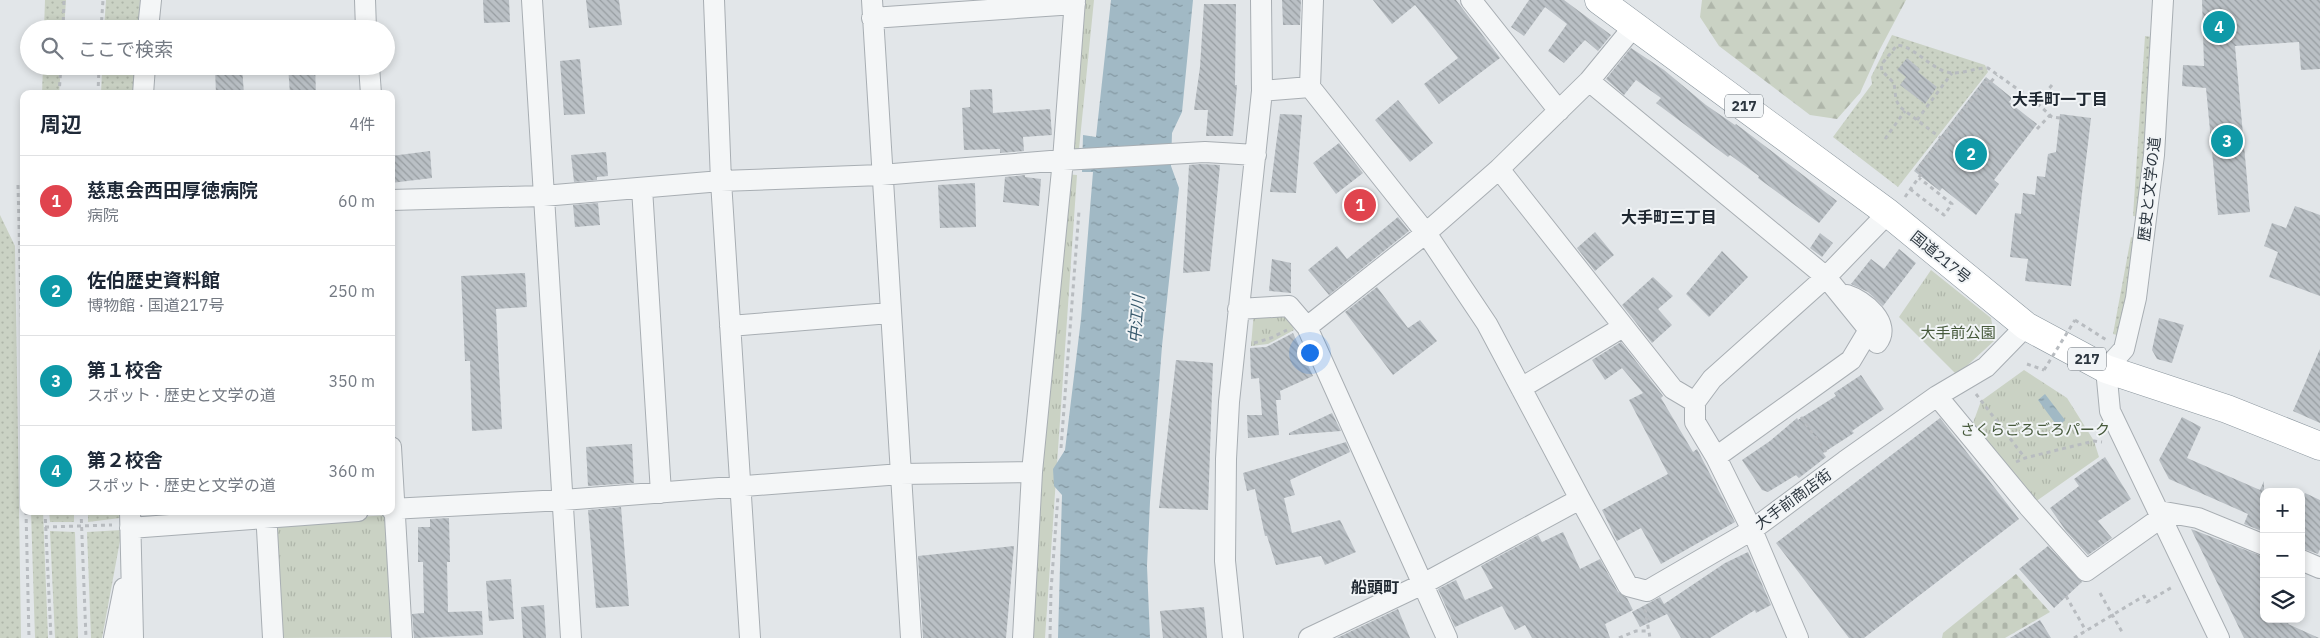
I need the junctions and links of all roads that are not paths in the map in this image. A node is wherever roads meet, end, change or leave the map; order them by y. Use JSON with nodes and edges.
{"nodes":[{"id":1,"x":151,"y":0,"type":"edge"},
{"id":2,"x":365,"y":0,"type":"edge"},
{"id":3,"x":532,"y":0,"type":"edge"},
{"id":4,"x":714,"y":0,"type":"edge"},
{"id":5,"x":1261,"y":0,"type":"edge"},
{"id":6,"x":1313,"y":0,"type":"edge"},
{"id":7,"x":1471,"y":0,"type":"edge"},
{"id":8,"x":1599,"y":0,"type":"edge"},
{"id":9,"x":2163,"y":0,"type":"edge"},
{"id":10,"x":1075,"y":2,"type":"edge"},
{"id":11,"x":872,"y":9,"type":"edge"},
{"id":12,"x":149,"y":20,"type":"edge"},
{"id":13,"x":366,"y":20,"type":"edge"},
{"id":14,"x":1635,"y":25,"type":"junction"},
{"id":15,"x":145,"y":75,"type":"edge"},
{"id":16,"x":369,"y":75,"type":"edge"},
{"id":17,"x":1589,"y":81,"type":"junction"},
{"id":18,"x":1310,"y":87,"type":"junction"},
{"id":19,"x":143,"y":90,"type":"edge"},
{"id":20,"x":371,"y":90,"type":"edge"},
{"id":21,"x":1262,"y":91,"type":"junction"},
{"id":22,"x":1559,"y":111,"type":"junction"},
{"id":23,"x":1256,"y":155,"type":"junction"},
{"id":24,"x":1069,"y":160,"type":"junction"},
{"id":25,"x":1499,"y":169,"type":"junction"},
{"id":26,"x":881,"y":175,"type":"junction"},
{"id":27,"x":721,"y":181,"type":"junction"},
{"id":28,"x":642,"y":188,"type":"junction"},
{"id":29,"x":543,"y":196,"type":"junction"},
{"id":30,"x":395,"y":200,"type":"edge"},
{"id":31,"x":1894,"y":207,"type":"junction"},
{"id":32,"x":1426,"y":233,"type":"junction"},
{"id":33,"x":1832,"y":284,"type":"junction"},
{"id":34,"x":1238,"y":309,"type":"junction"},
{"id":35,"x":890,"y":312,"type":"junction"},
{"id":36,"x":730,"y":326,"type":"junction"},
{"id":37,"x":2026,"y":326,"type":"junction"},
{"id":38,"x":1299,"y":327,"type":"junction"},
{"id":39,"x":1623,"y":327,"type":"junction"},
{"id":40,"x":2106,"y":369,"type":"junction"},
{"id":41,"x":1521,"y":388,"type":"junction"},
{"id":42,"x":1937,"y":396,"type":"junction"},
{"id":43,"x":1695,"y":402,"type":"junction"},
{"id":44,"x":2320,"y":446,"type":"edge"},
{"id":45,"x":1716,"y":457,"type":"junction"},
{"id":46,"x":1032,"y":472,"type":"junction"},
{"id":47,"x":901,"y":474,"type":"junction"},
{"id":48,"x":740,"y":487,"type":"junction"},
{"id":49,"x":661,"y":492,"type":"junction"},
{"id":50,"x":1580,"y":499,"type":"junction"},
{"id":51,"x":563,"y":500,"type":"junction"},
{"id":52,"x":395,"y":509,"type":"edge"},
{"id":53,"x":2160,"y":514,"type":"junction"},
{"id":54,"x":247,"y":515,"type":"edge"},
{"id":55,"x":266,"y":515,"type":"edge"},
{"id":56,"x":393,"y":515,"type":"edge"},
{"id":57,"x":130,"y":521,"type":"edge"},
{"id":58,"x":1752,"y":530,"type":"junction"},
{"id":59,"x":2260,"y":543,"type":"edge"},
{"id":60,"x":131,"y":555,"type":"junction"},
{"id":61,"x":2305,"y":562,"type":"edge"},
{"id":62,"x":2320,"y":568,"type":"edge"},
{"id":63,"x":1423,"y":584,"type":"junction"},
{"id":64,"x":1316,"y":636,"type":"edge"},
{"id":65,"x":114,"y":638,"type":"edge"},
{"id":66,"x":134,"y":638,"type":"edge"},
{"id":67,"x":273,"y":638,"type":"edge"},
{"id":68,"x":402,"y":638,"type":"edge"},
{"id":69,"x":571,"y":638,"type":"edge"},
{"id":70,"x":750,"y":638,"type":"edge"},
{"id":71,"x":911,"y":638,"type":"edge"},
{"id":72,"x":1023,"y":638,"type":"edge"},
{"id":73,"x":1233,"y":638,"type":"edge"},
{"id":74,"x":1447,"y":638,"type":"edge"},
{"id":75,"x":1798,"y":638,"type":"edge"},
{"id":76,"x":2218,"y":638,"type":"edge"}],
"edges":[{"from":1,"to":12,"type":"street"},
{"from":2,"to":13,"type":"street"},
{"from":3,"to":29,"type":"street"},
{"from":4,"to":27,"type":"street"},
{"from":5,"to":21,"type":"street"},
{"from":6,"to":18,"type":"street"},
{"from":7,"to":22,"type":"street"},
{"from":8,"to":14,"type":"highway","name":"国道217号","number":"217"},
{"from":9,"to":40,"type":"street","name":"歴史と文学の道"},
{"from":10,"to":11,"type":"street"},
{"from":10,"to":24,"type":"street"},
{"from":11,"to":26,"type":"street"},
{"from":14,"to":17,"type":"street"},
{"from":14,"to":31,"type":"highway","name":"国道217号","number":"217"},
{"from":15,"to":19,"type":"street"},
{"from":16,"to":20,"type":"street"},
{"from":17,"to":22,"type":"street"},
{"from":17,"to":33,"type":"street"},
{"from":18,"to":21,"type":"street"},
{"from":18,"to":32,"type":"street"},
{"from":21,"to":23,"type":"street"},
{"from":22,"to":25,"type":"street"},
{"from":23,"to":24,"type":"street"},
{"from":23,"to":34,"type":"street"},
{"from":24,"to":26,"type":"street"},
{"from":24,"to":46,"type":"street"},
{"from":25,"to":32,"type":"street"},
{"from":25,"to":39,"type":"street"},
{"from":26,"to":27,"type":"street"},
{"from":26,"to":35,"type":"street"},
{"from":27,"to":28,"type":"street"},
{"from":27,"to":36,"type":"street"},
{"from":28,"to":29,"type":"street"},
{"from":28,"to":49,"type":"street"},
{"from":29,"to":30,"type":"street"},
{"from":29,"to":51,"type":"street"},
{"from":31,"to":33,"type":"street"},
{"from":31,"to":37,"type":"highway","name":"国道217号","number":"217"},
{"from":32,"to":38,"type":"street"},
{"from":32,"to":41,"type":"street"},
{"from":33,"to":43,"type":"street"},
{"from":33,"to":45,"type":"street"},
{"from":34,"to":38,"type":"street"},
{"from":34,"to":73,"type":"street"},
{"from":35,"to":36,"type":"street"},
{"from":35,"to":47,"type":"street"},
{"from":36,"to":48,"type":"street"},
{"from":37,"to":40,"type":"highway","name":"国道217号","number":"217"},
{"from":37,"to":42,"type":"street","name":"大手前商店街"},
{"from":38,"to":63,"type":"street"},
{"from":39,"to":41,"type":"street"},
{"from":39,"to":43,"type":"street"},
{"from":40,"to":44,"type":"highway","name":"国道217号","number":"217"},
{"from":40,"to":53,"type":"street"},
{"from":41,"to":50,"type":"street"},
{"from":42,"to":53,"type":"street"},
{"from":42,"to":58,"type":"street","name":"大手前商店街"},
{"from":43,"to":45,"type":"street"},
{"from":45,"to":58,"type":"street"},
{"from":46,"to":47,"type":"street"},
{"from":46,"to":72,"type":"street"},
{"from":47,"to":48,"type":"street"},
{"from":47,"to":71,"type":"street"},
{"from":48,"to":49,"type":"street"},
{"from":48,"to":70,"type":"street"},
{"from":49,"to":51,"type":"street"},
{"from":50,"to":58,"type":"street","name":"大手前商店街"},
{"from":50,"to":63,"type":"street"},
{"from":51,"to":52,"type":"street"},
{"from":51,"to":69,"type":"street"},
{"from":53,"to":59,"type":"street"},
{"from":53,"to":76,"type":"street"},
{"from":54,"to":57,"type":"street"},
{"from":55,"to":67,"type":"street"},
{"from":56,"to":68,"type":"street"},
{"from":57,"to":60,"type":"street"},
{"from":58,"to":75,"type":"street"},
{"from":60,"to":65,"type":"street"},
{"from":60,"to":66,"type":"street"},
{"from":61,"to":62,"type":"street"},
{"from":63,"to":64,"type":"street"},
{"from":63,"to":74,"type":"street"}]}
